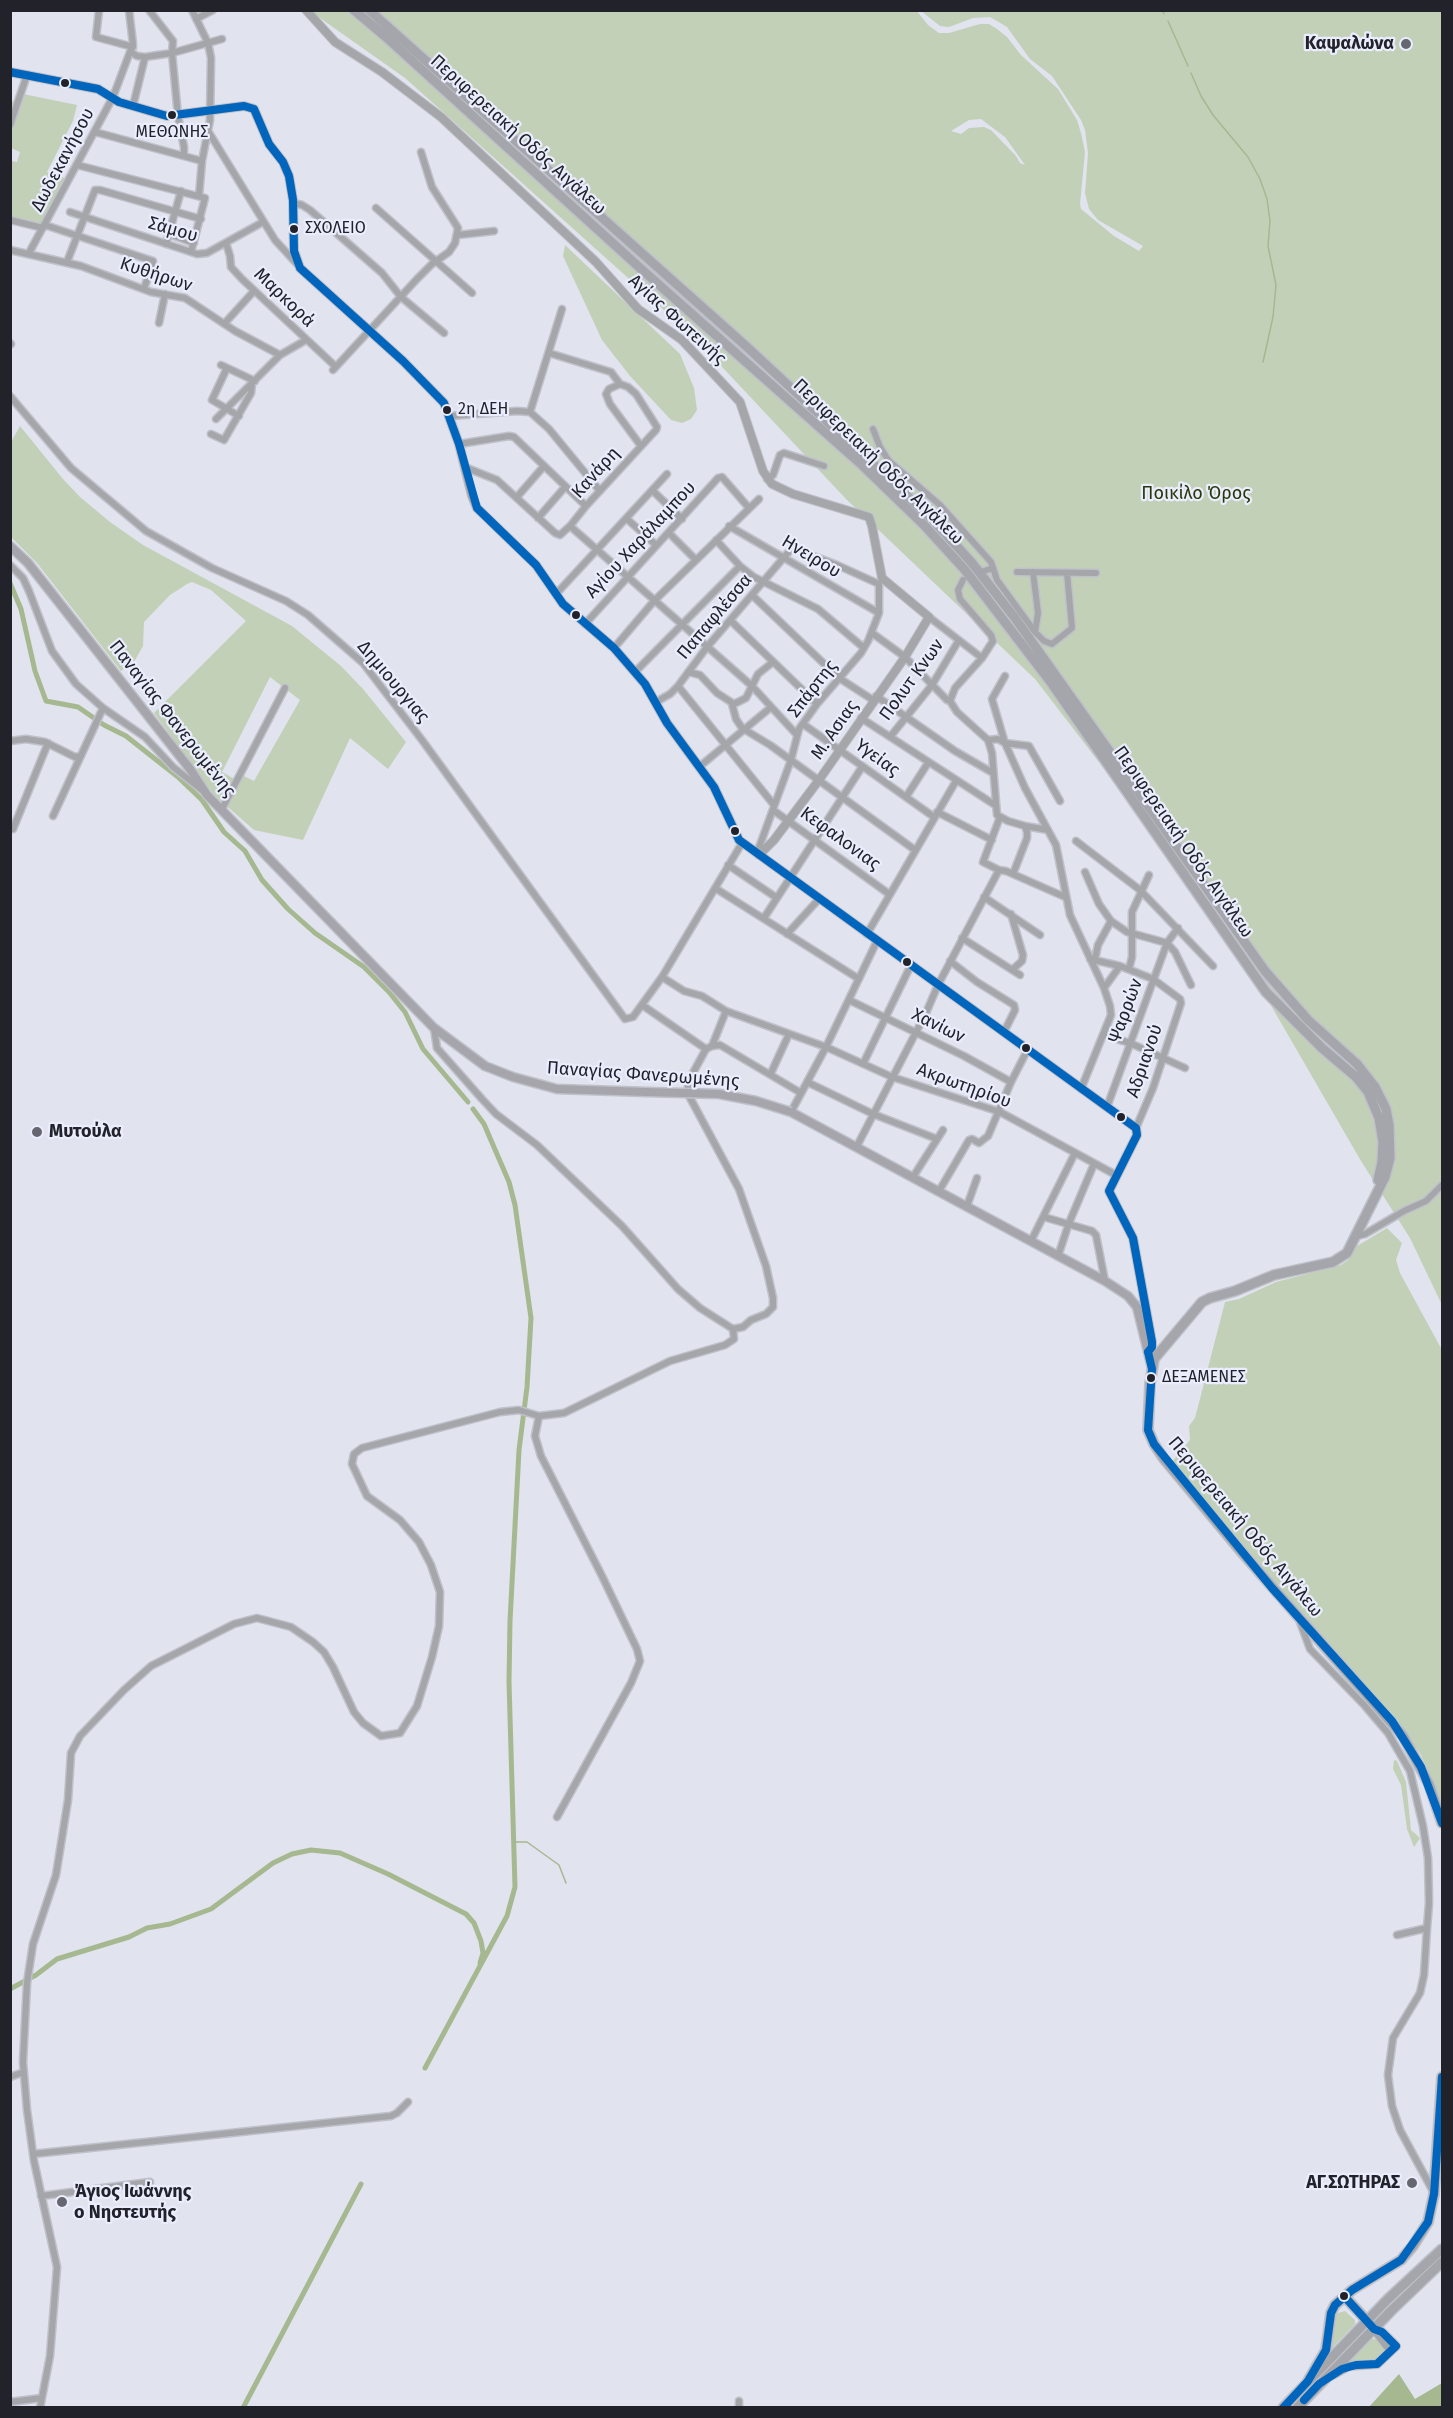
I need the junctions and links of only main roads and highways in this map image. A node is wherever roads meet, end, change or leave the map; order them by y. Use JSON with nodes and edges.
{"nodes":[{"id":1,"x":354,"y":10,"type":"edge"},
{"id":2,"x":369,"y":10,"type":"edge"},
{"id":3,"x":10,"y":546,"type":"edge"},
{"id":4,"x":1375,"y":1196,"type":"junction"},
{"id":5,"x":1152,"y":1369,"type":"junction"},
{"id":6,"x":1443,"y":1823,"type":"edge"},
{"id":7,"x":1443,"y":2077,"type":"edge"},
{"id":8,"x":1443,"y":2249,"type":"edge"},
{"id":9,"x":1443,"y":2262,"type":"edge"},
{"id":10,"x":1344,"y":2296,"type":"junction"},
{"id":11,"x":1366,"y":2321,"type":"junction"},
{"id":12,"x":1374,"y":2329,"type":"junction"},
{"id":13,"x":1308,"y":2381,"type":"junction"},
{"id":14,"x":1283,"y":2408,"type":"edge"},
{"id":15,"x":1297,"y":2408,"type":"edge"}],
"edges":[{"from":1,"to":4,"type":"highway","name":"Περιφερειακή Οδός Αιγάλεω"},
{"from":2,"to":4,"type":"highway","name":"Περιφερειακή Οδός Αιγάλεω"},
{"from":3,"to":5,"type":"main road","name":"Παναγίας Φανερωμένης","bridge":true},
{"from":4,"to":5,"type":"highway","name":"Περιφερειακή Οδός Αιγάλεω"},
{"from":5,"to":6,"type":"highway","name":"Περιφερειακή Οδός Αιγάλεω"},
{"from":7,"to":10,"type":"highway"},
{"from":8,"to":11,"type":"highway"},
{"from":9,"to":12,"type":"highway"},
{"from":10,"to":11,"type":"highway"},
{"from":10,"to":13,"type":"highway"},
{"from":11,"to":12,"type":"highway"},
{"from":11,"to":13,"type":"highway"},
{"from":12,"to":15,"type":"highway"},
{"from":13,"to":14,"type":"highway"}]}
